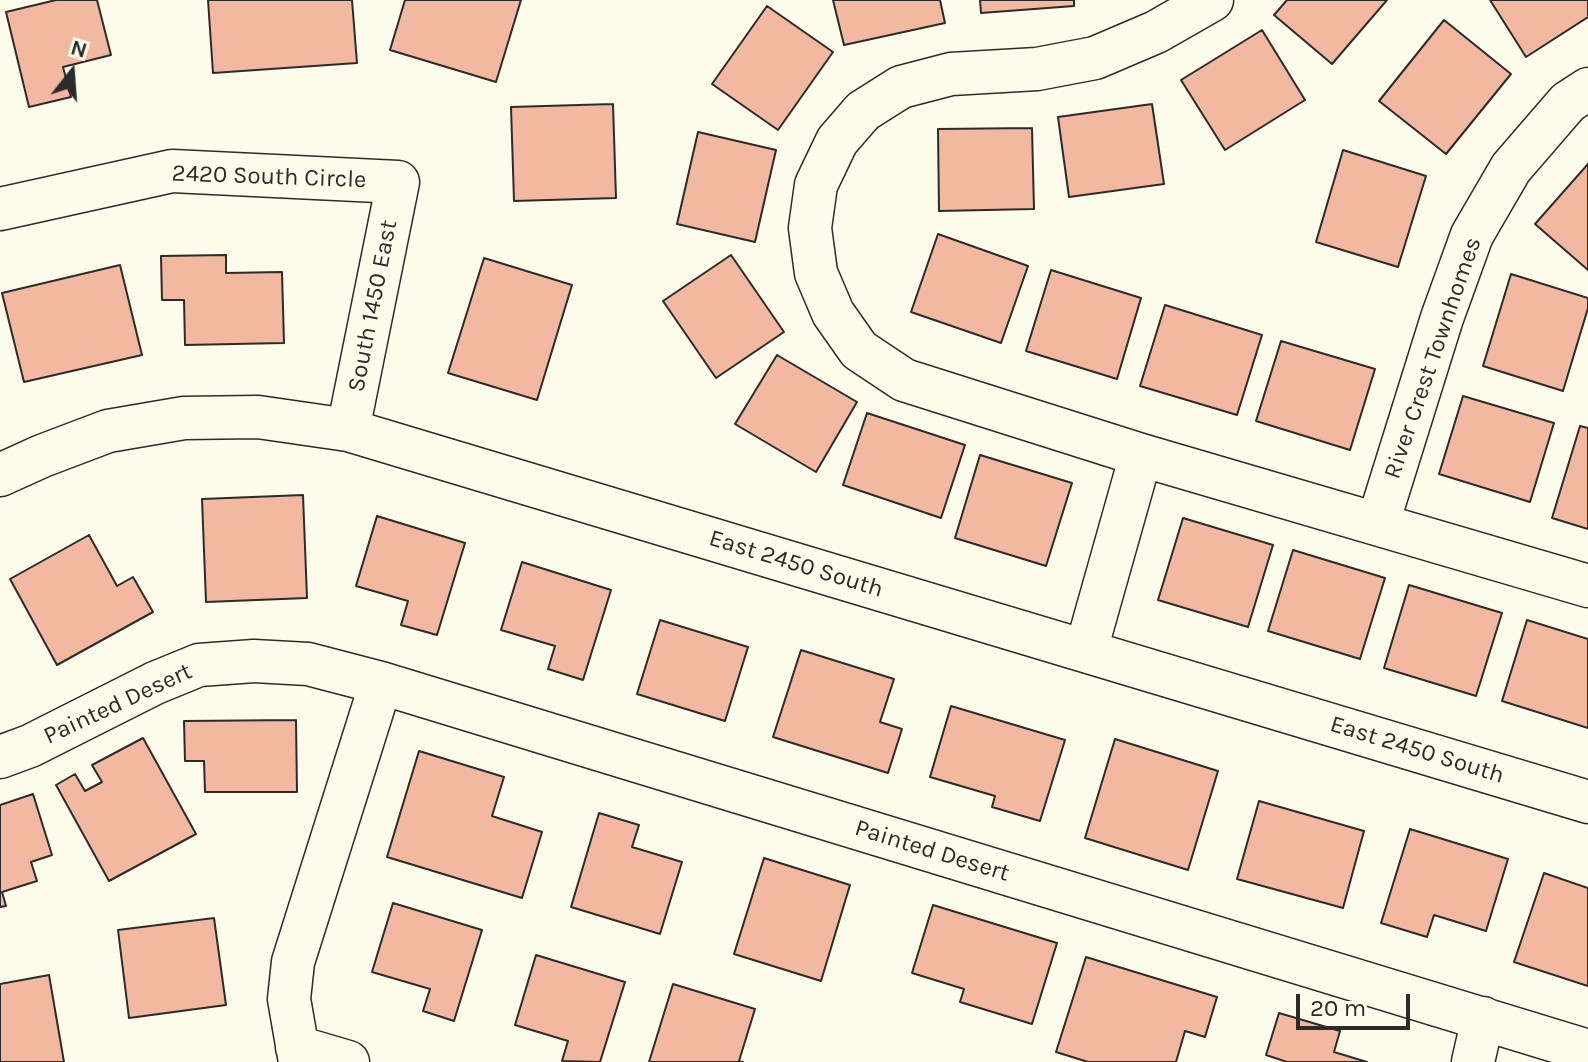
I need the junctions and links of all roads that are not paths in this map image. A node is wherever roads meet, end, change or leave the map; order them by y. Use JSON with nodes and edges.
{"nodes":[{"id":1,"x":1212,"y":0,"type":"edge"},
{"id":2,"x":1588,"y":89,"type":"edge"},
{"id":3,"x":398,"y":182,"type":"joint"},
{"id":4,"x":0,"y":209,"type":"edge"},
{"id":5,"x":348,"y":430,"type":"junction"},
{"id":6,"x":1141,"y":455,"type":"junction"},
{"id":7,"x":0,"y":475,"type":"edge"},
{"id":8,"x":1378,"y":523,"type":"junction"},
{"id":9,"x":1588,"y":586,"type":"edge"},
{"id":10,"x":1086,"y":650,"type":"junction"},
{"id":11,"x":381,"y":683,"type":"junction"},
{"id":12,"x":0,"y":757,"type":"edge"},
{"id":13,"x":1588,"y":802,"type":"edge"},
{"id":14,"x":1483,"y":1018,"type":"junction"},
{"id":15,"x":1588,"y":1051,"type":"edge"},
{"id":16,"x":298,"y":1054,"type":"edge"},
{"id":17,"x":348,"y":1062,"type":"edge"},
{"id":18,"x":1473,"y":1062,"type":"edge"}],
"edges":[{"from":1,"to":6,"type":"street"},
{"from":2,"to":8,"type":"street","name":"River Crest Townhomes"},
{"from":3,"to":4,"type":"street","name":"2420 South Circle"},
{"from":3,"to":5,"type":"street","name":"South 1450 East"},
{"from":5,"to":7,"type":"street","name":"East 2450 South"},
{"from":5,"to":10,"type":"street","name":"East 2450 South"},
{"from":6,"to":8,"type":"street"},
{"from":6,"to":10,"type":"street"},
{"from":8,"to":9,"type":"street"},
{"from":10,"to":13,"type":"street","name":"East 2450 South"},
{"from":11,"to":12,"type":"street","name":"Painted Desert"},
{"from":11,"to":14,"type":"street","name":"Painted Desert"},
{"from":11,"to":16,"type":"street"},
{"from":14,"to":15,"type":"street","name":"Painted Desert"},
{"from":14,"to":18,"type":"street"},
{"from":16,"to":17,"type":"street"}]}
